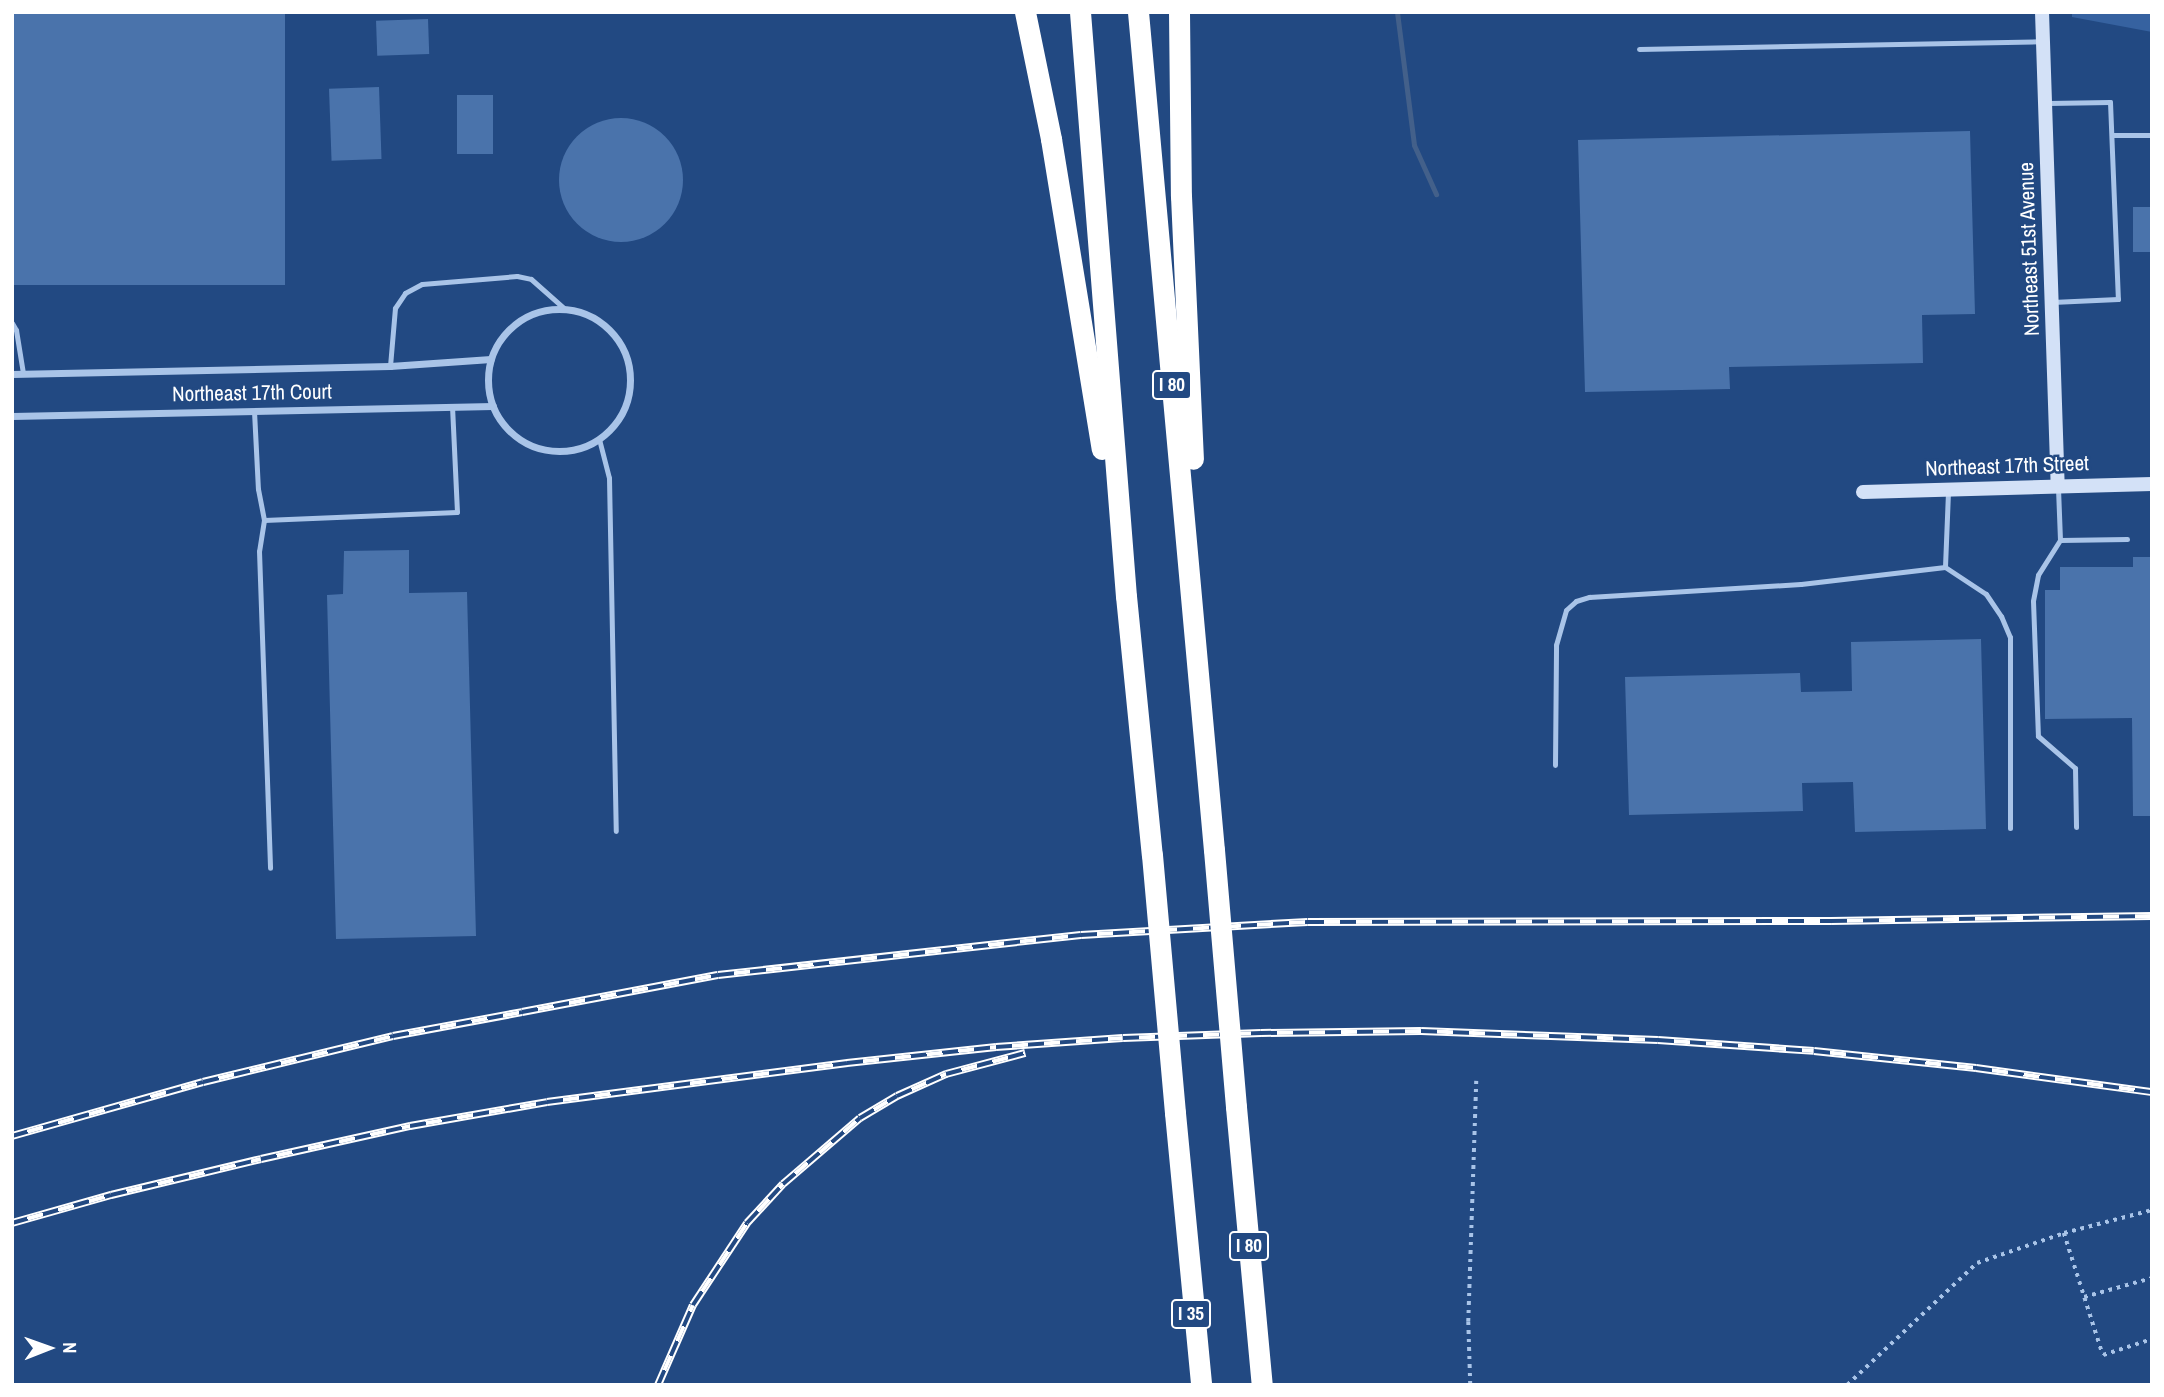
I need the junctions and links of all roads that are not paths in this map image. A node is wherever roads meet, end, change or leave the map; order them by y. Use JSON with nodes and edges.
{"nodes":[{"id":1,"x":1026,"y":12,"type":"edge"},
{"id":2,"x":1080,"y":12,"type":"edge"},
{"id":3,"x":1138,"y":12,"type":"edge"},
{"id":4,"x":1179,"y":12,"type":"edge"},
{"id":5,"x":2042,"y":12,"type":"edge"},
{"id":6,"x":2043,"y":41,"type":"junction"},
{"id":7,"x":1639,"y":49,"type":"dead end"},
{"id":8,"x":2046,"y":103,"type":"junction"},
{"id":9,"x":2112,"y":135,"type":"junction"},
{"id":10,"x":2152,"y":135,"type":"edge"},
{"id":11,"x":2052,"y":302,"type":"junction"},
{"id":12,"x":565,"y":309,"type":"junction"},
{"id":13,"x":12,"y":323,"type":"edge"},
{"id":14,"x":491,"y":359,"type":"junction"},
{"id":15,"x":390,"y":366,"type":"junction"},
{"id":16,"x":23,"y":373,"type":"junction"},
{"id":17,"x":12,"y":374,"type":"edge"},
{"id":18,"x":494,"y":406,"type":"junction"},
{"id":19,"x":452,"y":407,"type":"junction"},
{"id":20,"x":254,"y":411,"type":"junction"},
{"id":21,"x":12,"y":416,"type":"edge"},
{"id":22,"x":598,"y":439,"type":"junction"},
{"id":23,"x":2152,"y":484,"type":"edge"},
{"id":24,"x":2058,"y":485,"type":"junction"},
{"id":25,"x":1948,"y":489,"type":"junction"},
{"id":26,"x":1863,"y":492,"type":"dead end"},
{"id":27,"x":264,"y":520,"type":"junction"},
{"id":28,"x":2127,"y":539,"type":"dead end"},
{"id":29,"x":2060,"y":540,"type":"junction"},
{"id":30,"x":1945,"y":567,"type":"junction"},
{"id":31,"x":1126,"y":596,"type":"junction"},
{"id":32,"x":1206,"y":759,"type":"junction"},
{"id":33,"x":1555,"y":765,"type":"dead end"},
{"id":34,"x":2076,"y":827,"type":"dead end"},
{"id":35,"x":2010,"y":828,"type":"dead end"},
{"id":36,"x":616,"y":831,"type":"dead end"},
{"id":37,"x":270,"y":868,"type":"dead end"},
{"id":38,"x":1188,"y":1243,"type":"junction"},
{"id":39,"x":1195,"y":1385,"type":"edge"},
{"id":40,"x":1201,"y":1385,"type":"edge"},
{"id":41,"x":1262,"y":1385,"type":"edge"}],
"edges":[{"from":1,"to":31,"type":"highway"},
{"from":2,"to":31,"type":"highway"},
{"from":3,"to":32,"type":"highway","number":"I 80"},
{"from":4,"to":32,"type":"highway"},
{"from":5,"to":6,"type":"street","name":"Northeast 51st Avenue"},
{"from":6,"to":7,"type":"lane"},
{"from":6,"to":8,"type":"street","name":"Northeast 51st Avenue"},
{"from":8,"to":9,"type":"lane"},
{"from":8,"to":11,"type":"street","name":"Northeast 51st Avenue"},
{"from":9,"to":10,"type":"lane"},
{"from":9,"to":11,"type":"lane"},
{"from":11,"to":24,"type":"street","name":"Northeast 51st Avenue"},
{"from":12,"to":14,"type":"street"},
{"from":12,"to":15,"type":"lane"},
{"from":12,"to":22,"type":"street"},
{"from":13,"to":16,"type":"lane"},
{"from":14,"to":15,"type":"street","name":"Northeast 17th Court"},
{"from":14,"to":18,"type":"street"},
{"from":15,"to":16,"type":"street","name":"Northeast 17th Court"},
{"from":16,"to":17,"type":"street","name":"Northeast 17th Court"},
{"from":18,"to":19,"type":"street","name":"Northeast 17th Court"},
{"from":18,"to":22,"type":"street"},
{"from":19,"to":20,"type":"street","name":"Northeast 17th Court"},
{"from":19,"to":27,"type":"lane"},
{"from":20,"to":21,"type":"street","name":"Northeast 17th Court"},
{"from":20,"to":27,"type":"lane"},
{"from":22,"to":36,"type":"lane"},
{"from":23,"to":24,"type":"street","name":"Northeast 17th Street"},
{"from":24,"to":25,"type":"street","name":"Northeast 17th Street"},
{"from":24,"to":29,"type":"lane"},
{"from":25,"to":26,"type":"street","name":"Northeast 17th Street"},
{"from":25,"to":30,"type":"lane"},
{"from":27,"to":37,"type":"lane"},
{"from":28,"to":29,"type":"lane"},
{"from":29,"to":34,"type":"lane"},
{"from":30,"to":33,"type":"lane"},
{"from":30,"to":35,"type":"lane"},
{"from":31,"to":38,"type":"highway","bridge":true},
{"from":32,"to":41,"type":"highway","number":"I 80","bridge":true},
{"from":38,"to":39,"type":"highway","number":"I 35"},
{"from":38,"to":40,"type":"highway"}]}
